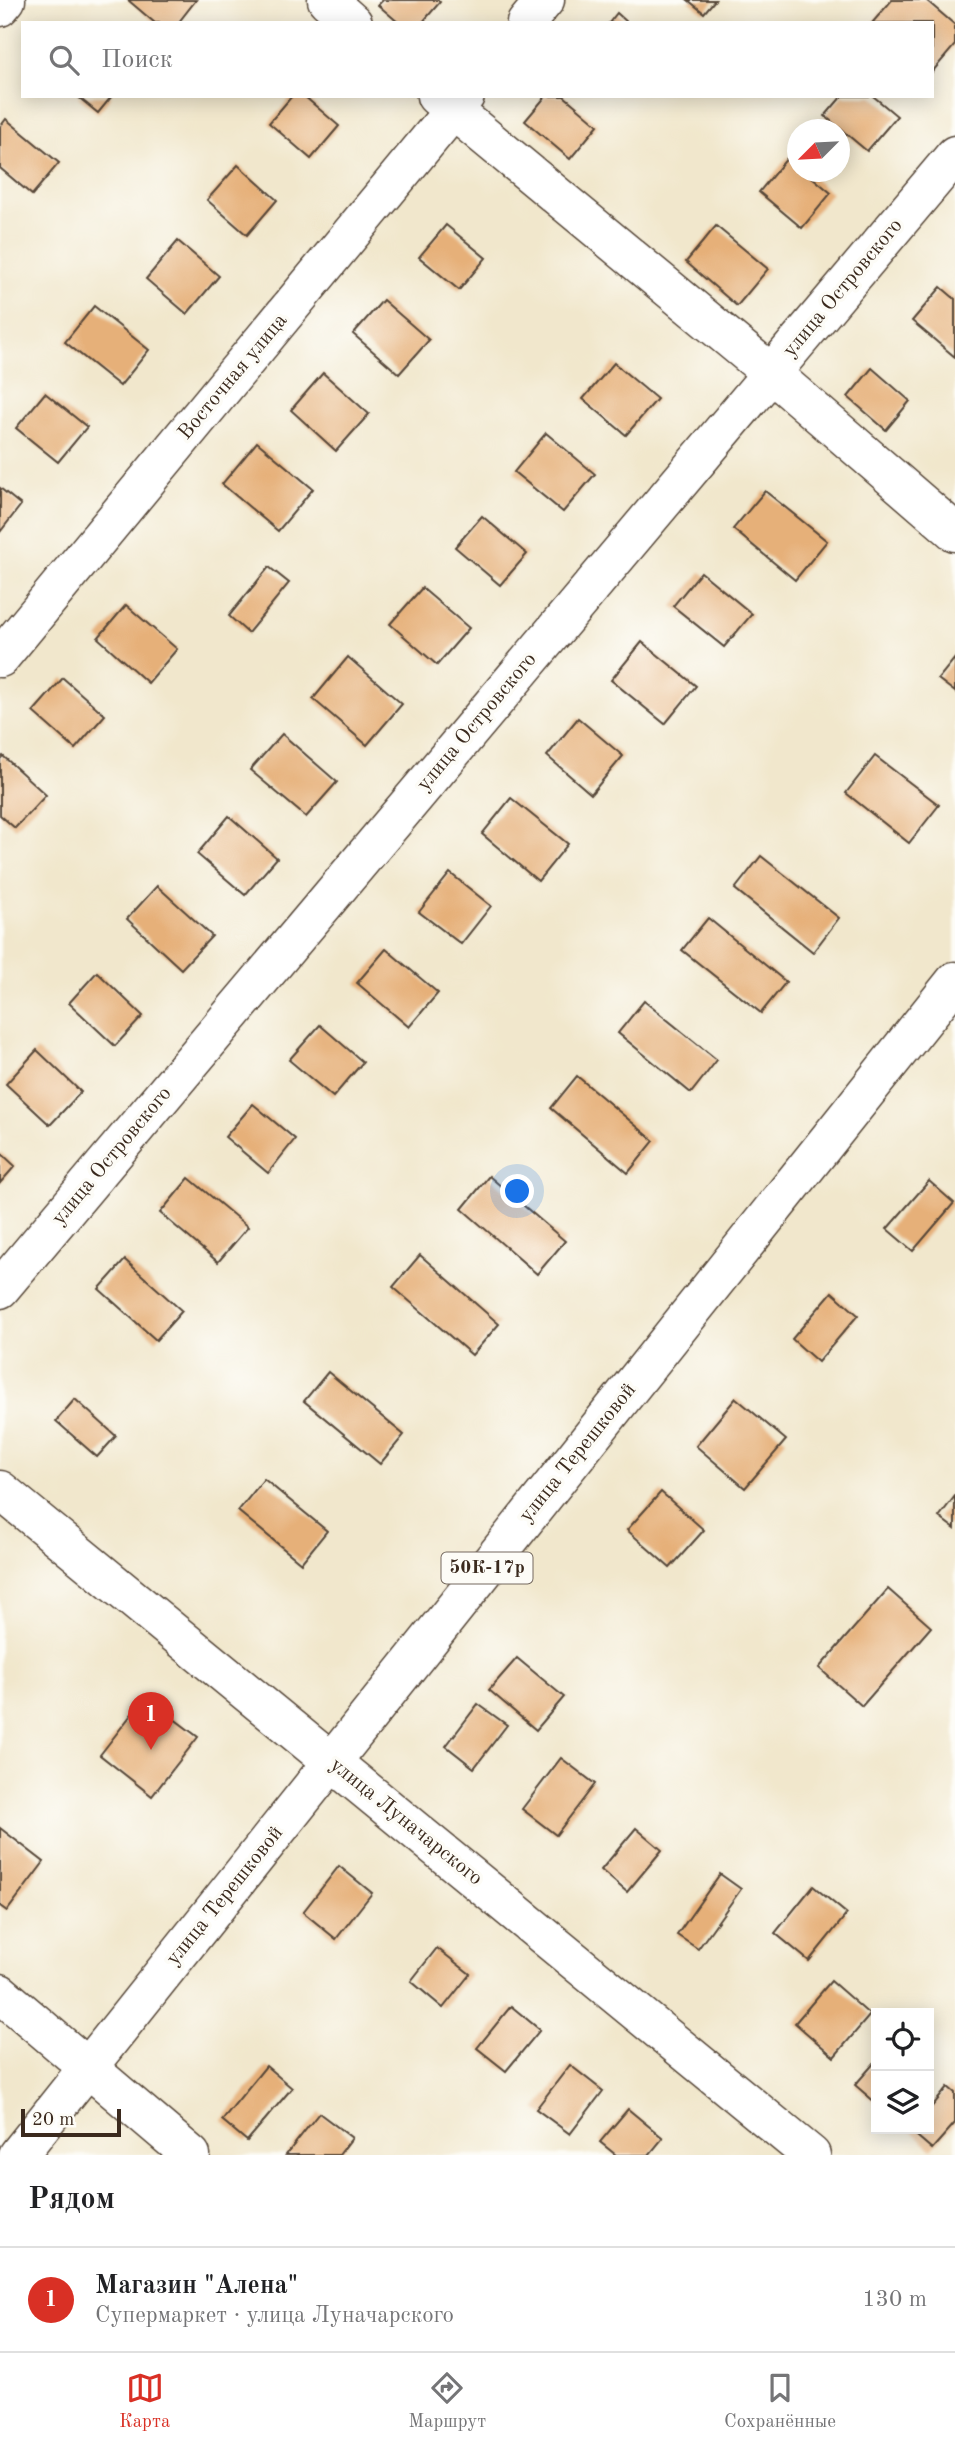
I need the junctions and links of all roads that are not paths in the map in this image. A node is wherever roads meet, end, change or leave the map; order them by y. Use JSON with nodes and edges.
{"nodes":[{"id":1,"x":6,"y":0,"type":"edge"},
{"id":2,"x":327,"y":0,"type":"edge"},
{"id":3,"x":545,"y":0,"type":"edge"},
{"id":4,"x":0,"y":7,"type":"edge"},
{"id":5,"x":351,"y":21,"type":"edge"},
{"id":6,"x":528,"y":21,"type":"edge"},
{"id":7,"x":451,"y":101,"type":"edge"},
{"id":8,"x":955,"y":155,"type":"edge"},
{"id":9,"x":771,"y":373,"type":"junction"},
{"id":10,"x":955,"y":532,"type":"edge"},
{"id":11,"x":0,"y":658,"type":"edge"},
{"id":12,"x":955,"y":981,"type":"edge"},
{"id":13,"x":0,"y":1289,"type":"edge"},
{"id":14,"x":0,"y":1490,"type":"edge"},
{"id":15,"x":332,"y":1762,"type":"junction"},
{"id":16,"x":0,"y":1993,"type":"edge"},
{"id":17,"x":87,"y":2068,"type":"junction"},
{"id":18,"x":18,"y":2155,"type":"edge"},
{"id":19,"x":191,"y":2155,"type":"edge"},
{"id":20,"x":811,"y":2155,"type":"edge"}],
"edges":[{"from":1,"to":4,"type":"street"},
{"from":2,"to":5,"type":"street"},
{"from":3,"to":6,"type":"street"},
{"from":7,"to":9,"type":"street"},
{"from":7,"to":11,"type":"street","name":"Восточная улица"},
{"from":8,"to":9,"type":"street","name":"улица Островского"},
{"from":9,"to":10,"type":"street"},
{"from":9,"to":13,"type":"street","name":"улица Островского"},
{"from":12,"to":15,"type":"street","name":"улица Терешковой","number":"50К-17р"},
{"from":14,"to":15,"type":"street","name":"улица Луначарского"},
{"from":15,"to":17,"type":"street","name":"улица Терешковой","number":"50К-17р"},
{"from":15,"to":20,"type":"street","name":"улица Луначарского"},
{"from":16,"to":17,"type":"street"},
{"from":17,"to":18,"type":"street","name":"улица Терешковой","number":"50К-17р"},
{"from":17,"to":19,"type":"street"}]}
